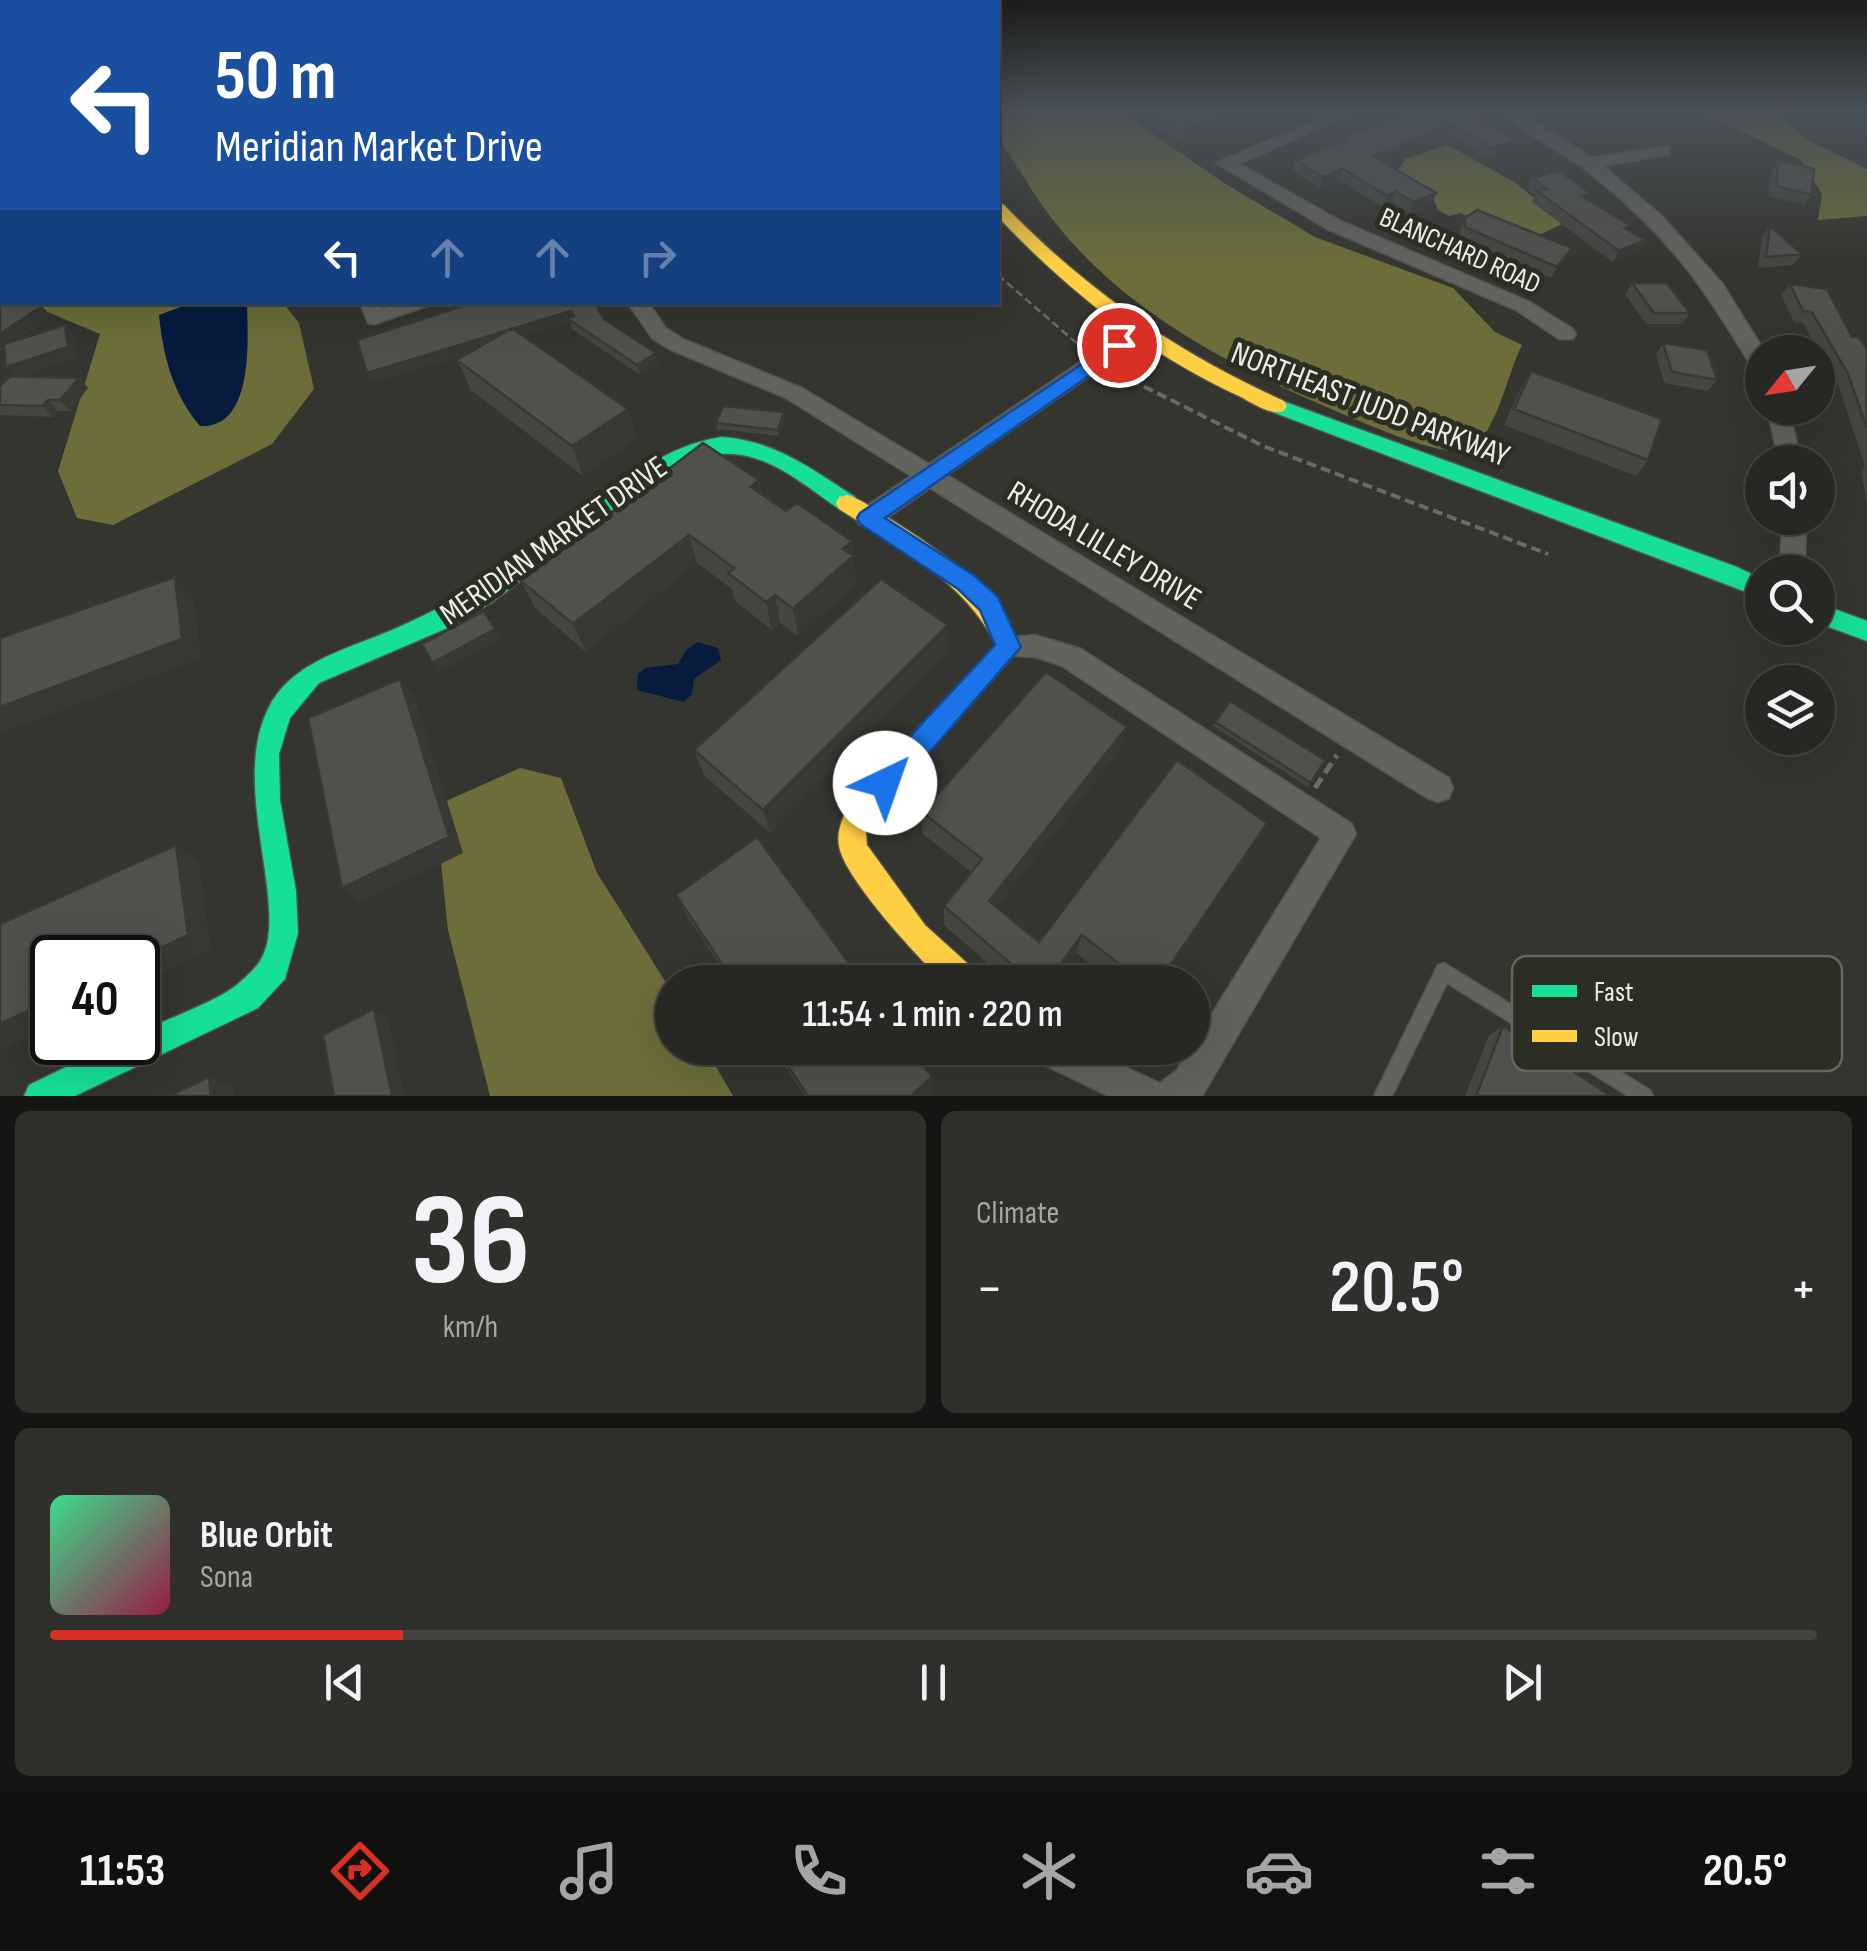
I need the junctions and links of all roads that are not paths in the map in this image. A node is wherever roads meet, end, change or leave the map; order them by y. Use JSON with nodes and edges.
{"nodes":[{"id":1,"x":1225,"y":163,"type":"edge"},
{"id":2,"x":1595,"y":163,"type":"edge"},
{"id":3,"x":1591,"y":164,"type":"joint"},
{"id":4,"x":1000,"y":210,"type":"edge"},
{"id":5,"x":1000,"y":240,"type":"edge"},
{"id":6,"x":1025,"y":269,"type":"dead end"},
{"id":7,"x":371,"y":305,"type":"edge"},
{"id":8,"x":418,"y":305,"type":"edge"},
{"id":9,"x":639,"y":305,"type":"edge"},
{"id":10,"x":1566,"y":334,"type":"dead end"},
{"id":11,"x":1745,"y":336,"type":"edge"},
{"id":12,"x":1118,"y":338,"type":"junction"},
{"id":13,"x":928,"y":476,"type":"junction"},
{"id":14,"x":868,"y":518,"type":"junction"},
{"id":15,"x":1745,"y":592,"type":"edge"},
{"id":16,"x":1835,"y":619,"type":"edge"},
{"id":17,"x":1867,"y":631,"type":"edge"},
{"id":18,"x":1009,"y":647,"type":"junction"},
{"id":19,"x":1438,"y":788,"type":"dead end"},
{"id":20,"x":947,"y":965,"type":"edge"},
{"id":21,"x":1512,"y":1014,"type":"edge"},
{"id":22,"x":1082,"y":1065,"type":"edge"},
{"id":23,"x":1604,"y":1071,"type":"edge"},
{"id":24,"x":40,"y":1096,"type":"edge"},
{"id":25,"x":1149,"y":1096,"type":"edge"},
{"id":26,"x":1172,"y":1096,"type":"edge"},
{"id":27,"x":1382,"y":1096,"type":"edge"},
{"id":28,"x":1644,"y":1096,"type":"edge"}],
"edges":[{"from":1,"to":10,"type":"street","name":"BLANCHARD ROAD"},
{"from":2,"to":3,"type":"street"},
{"from":3,"to":11,"type":"street"},
{"from":4,"to":12,"type":"main road","name":"NORTHEAST JUDD PARKWAY"},
{"from":5,"to":6,"type":"main road"},
{"from":7,"to":8,"type":"street"},
{"from":9,"to":13,"type":"street","name":"RHODA LILLEY DRIVE"},
{"from":12,"to":13,"type":"street"},
{"from":12,"to":15,"type":"main road","name":"NORTHEAST JUDD PARKWAY"},
{"from":13,"to":14,"type":"street"},
{"from":13,"to":19,"type":"street","name":"RHODA LILLEY DRIVE"},
{"from":14,"to":18,"type":"main road","name":"MERIDIAN MARKET DRIVE"},
{"from":14,"to":24,"type":"main road","name":"MERIDIAN MARKET DRIVE"},
{"from":16,"to":17,"type":"main road"},
{"from":18,"to":20,"type":"main road"},
{"from":18,"to":26,"type":"street"},
{"from":21,"to":27,"type":"lane"},
{"from":22,"to":25,"type":"street"},
{"from":23,"to":28,"type":"lane"}]}
